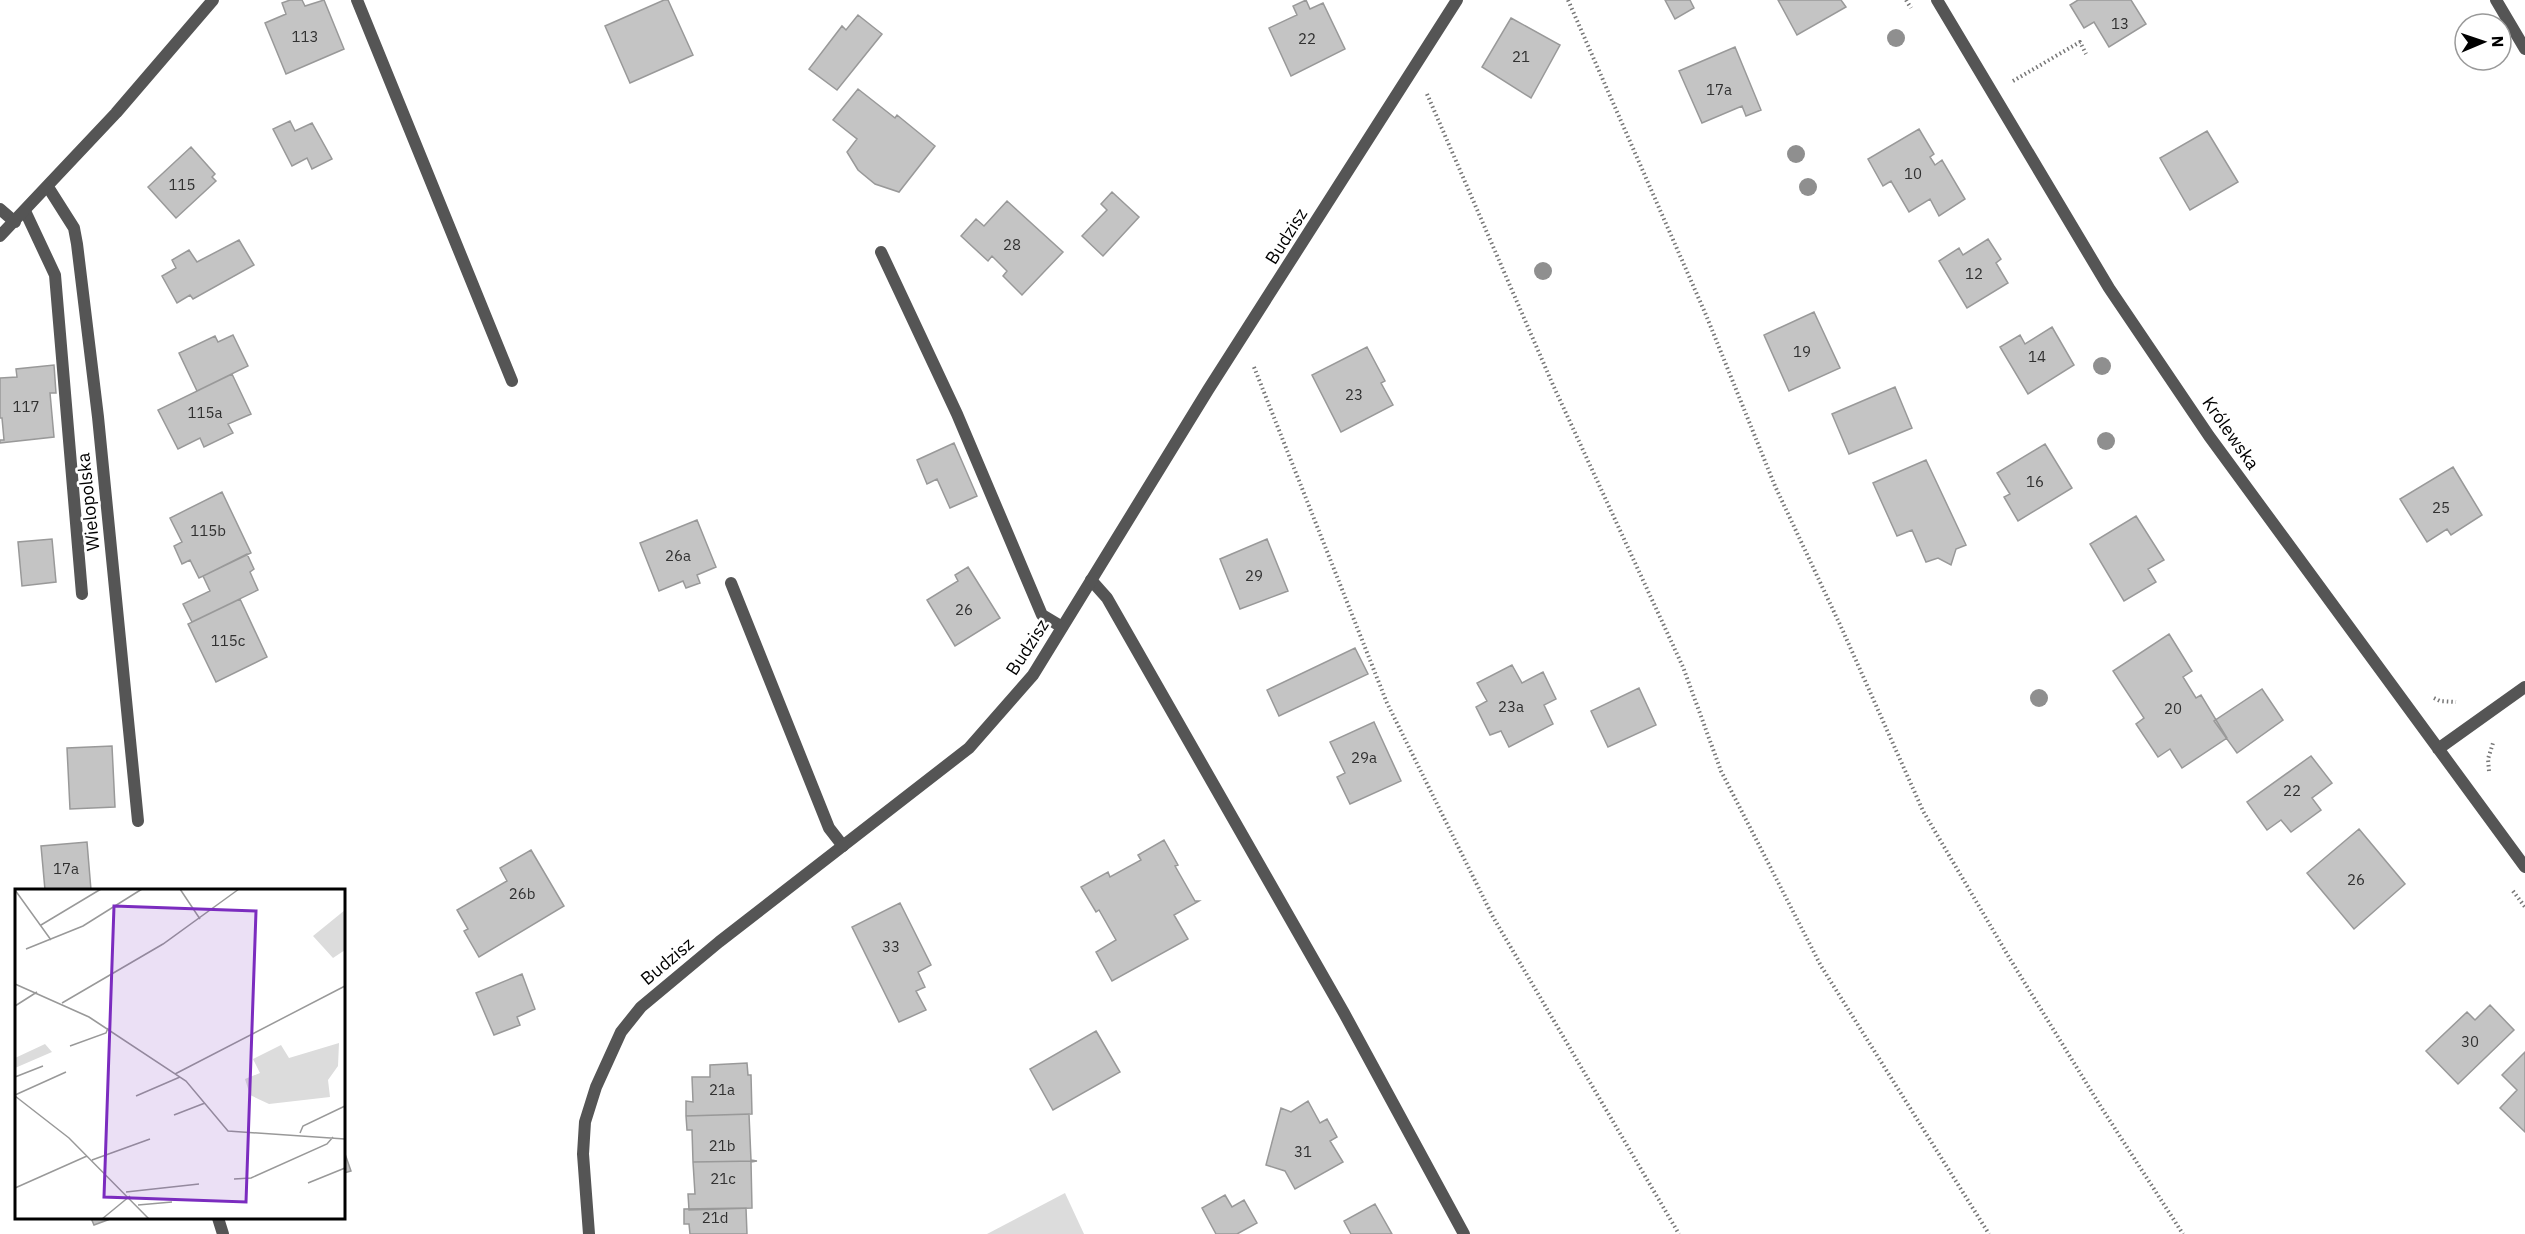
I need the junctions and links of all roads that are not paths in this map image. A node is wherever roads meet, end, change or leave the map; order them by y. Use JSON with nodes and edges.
{"nodes":[{"id":1,"x":213,"y":0,"type":"edge"},
{"id":2,"x":357,"y":0,"type":"edge"},
{"id":3,"x":1457,"y":0,"type":"edge"},
{"id":4,"x":1937,"y":0,"type":"edge"},
{"id":5,"x":2496,"y":0,"type":"edge"},
{"id":6,"x":2525,"y":49,"type":"edge"},
{"id":7,"x":48,"y":187,"type":"junction"},
{"id":8,"x":0,"y":209,"type":"edge"},
{"id":9,"x":25,"y":211,"type":"junction"},
{"id":10,"x":15,"y":222,"type":"junction"},
{"id":11,"x":0,"y":236,"type":"edge"},
{"id":12,"x":880,"y":252,"type":"dead end"},
{"id":13,"x":512,"y":381,"type":"dead end"},
{"id":14,"x":1090,"y":580,"type":"junction"},
{"id":15,"x":731,"y":583,"type":"dead end"},
{"id":16,"x":82,"y":594,"type":"dead end"},
{"id":17,"x":1062,"y":627,"type":"junction"},
{"id":18,"x":2525,"y":687,"type":"edge"},
{"id":19,"x":2438,"y":749,"type":"junction"},
{"id":20,"x":138,"y":821,"type":"dead end"},
{"id":21,"x":843,"y":846,"type":"junction"},
{"id":22,"x":2525,"y":867,"type":"edge"},
{"id":23,"x":218,"y":1219,"type":"edge"},
{"id":24,"x":223,"y":1234,"type":"edge"},
{"id":25,"x":589,"y":1234,"type":"edge"},
{"id":26,"x":1464,"y":1234,"type":"edge"}],
"edges":[{"from":1,"to":7,"type":"street"},
{"from":2,"to":13,"type":"street"},
{"from":3,"to":14,"type":"street","name":"Budzisz"},
{"from":4,"to":19,"type":"street","name":"Królewska"},
{"from":5,"to":6,"type":"street"},
{"from":7,"to":9,"type":"street"},
{"from":7,"to":20,"type":"street","name":"Wielopolska"},
{"from":8,"to":10,"type":"street"},
{"from":9,"to":10,"type":"street"},
{"from":9,"to":16,"type":"street"},
{"from":10,"to":11,"type":"street"},
{"from":12,"to":17,"type":"street"},
{"from":14,"to":17,"type":"street","name":"Budzisz"},
{"from":14,"to":26,"type":"street"},
{"from":15,"to":21,"type":"street"},
{"from":17,"to":21,"type":"street","name":"Budzisz"},
{"from":18,"to":19,"type":"street"},
{"from":19,"to":22,"type":"street","name":"Królewska"},
{"from":21,"to":25,"type":"street","name":"Budzisz"},
{"from":23,"to":24,"type":"street"}]}
